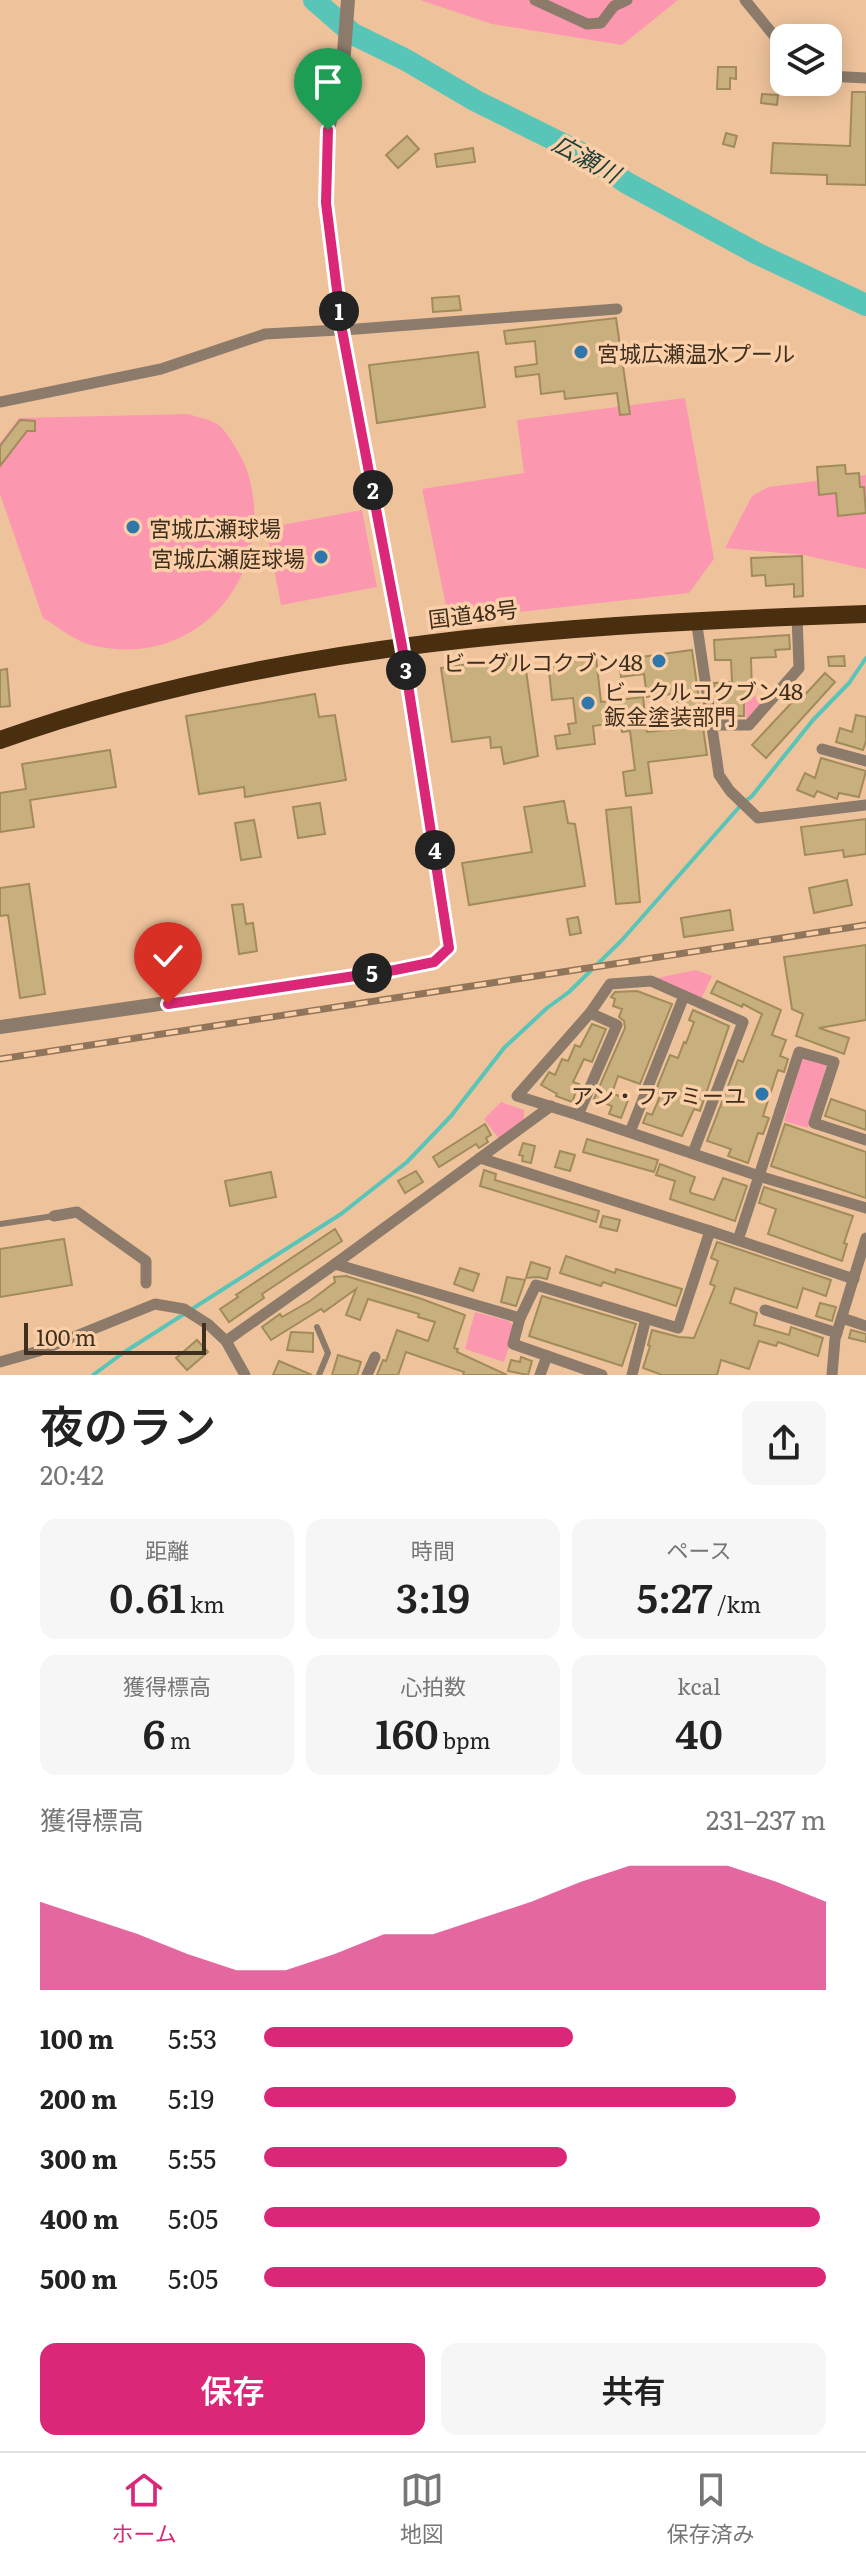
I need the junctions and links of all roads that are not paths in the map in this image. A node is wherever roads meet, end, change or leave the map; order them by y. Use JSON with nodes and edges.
{"nodes":[{"id":1,"x":348,"y":0,"type":"edge"},
{"id":2,"x":535,"y":0,"type":"edge"},
{"id":3,"x":627,"y":0,"type":"edge"},
{"id":4,"x":745,"y":0,"type":"edge"},
{"id":5,"x":770,"y":31,"type":"edge"},
{"id":6,"x":842,"y":77,"type":"edge"},
{"id":7,"x":866,"y":78,"type":"edge"},
{"id":8,"x":617,"y":309,"type":"dead end"},
{"id":9,"x":342,"y":330,"type":"junction"},
{"id":10,"x":0,"y":402,"type":"edge"},
{"id":11,"x":866,"y":614,"type":"edge"},
{"id":12,"x":797,"y":616,"type":"junction"},
{"id":13,"x":696,"y":619,"type":"junction"},
{"id":14,"x":402,"y":646,"type":"junction"},
{"id":15,"x":712,"y":725,"type":"junction"},
{"id":16,"x":0,"y":740,"type":"edge"},
{"id":17,"x":822,"y":749,"type":"dead end"},
{"id":18,"x":866,"y":761,"type":"edge"},
{"id":19,"x":866,"y":805,"type":"edge"},
{"id":20,"x":684,"y":996,"type":"junction"},
{"id":21,"x":590,"y":1013,"type":"junction"},
{"id":22,"x":0,"y":1027,"type":"edge"},
{"id":23,"x":551,"y":1106,"type":"junction"},
{"id":24,"x":578,"y":1115,"type":"junction"},
{"id":25,"x":630,"y":1132,"type":"junction"},
{"id":26,"x":866,"y":1140,"type":"edge"},
{"id":27,"x":693,"y":1153,"type":"junction"},
{"id":28,"x":480,"y":1158,"type":"junction"},
{"id":29,"x":759,"y":1176,"type":"junction"},
{"id":30,"x":866,"y":1208,"type":"edge"},
{"id":31,"x":54,"y":1216,"type":"joint"},
{"id":32,"x":0,"y":1224,"type":"edge"},
{"id":33,"x":710,"y":1231,"type":"junction"},
{"id":34,"x":866,"y":1238,"type":"edge"},
{"id":35,"x":738,"y":1240,"type":"junction"},
{"id":36,"x":863,"y":1260,"type":"edge"},
{"id":37,"x":335,"y":1264,"type":"junction"},
{"id":38,"x":854,"y":1279,"type":"junction"},
{"id":39,"x":146,"y":1283,"type":"dead end"},
{"id":40,"x":765,"y":1310,"type":"dead end"},
{"id":41,"x":520,"y":1318,"type":"junction"},
{"id":42,"x":646,"y":1318,"type":"junction"},
{"id":43,"x":842,"y":1318,"type":"junction"},
{"id":44,"x":866,"y":1326,"type":"edge"},
{"id":45,"x":317,"y":1327,"type":"dead end"},
{"id":46,"x":837,"y":1333,"type":"junction"},
{"id":47,"x":226,"y":1341,"type":"junction"},
{"id":48,"x":547,"y":1356,"type":"junction"},
{"id":49,"x":375,"y":1357,"type":"dead end"},
{"id":50,"x":0,"y":1362,"type":"edge"},
{"id":51,"x":245,"y":1375,"type":"edge"},
{"id":52,"x":319,"y":1375,"type":"edge"},
{"id":53,"x":367,"y":1375,"type":"edge"},
{"id":54,"x":540,"y":1375,"type":"edge"},
{"id":55,"x":602,"y":1375,"type":"edge"},
{"id":56,"x":632,"y":1375,"type":"edge"},
{"id":57,"x":832,"y":1375,"type":"edge"}],
"edges":[{"from":1,"to":9,"type":"street"},
{"from":2,"to":3,"type":"street"},
{"from":4,"to":5,"type":"street"},
{"from":6,"to":7,"type":"street"},
{"from":8,"to":9,"type":"street"},
{"from":9,"to":10,"type":"street"},
{"from":9,"to":14,"type":"street"},
{"from":11,"to":12,"type":"highway","name":"国道48号"},
{"from":12,"to":13,"type":"highway","name":"国道48号"},
{"from":12,"to":15,"type":"street"},
{"from":13,"to":14,"type":"highway","name":"国道48号"},
{"from":13,"to":15,"type":"street"},
{"from":14,"to":16,"type":"highway","name":"国道48号"},
{"from":14,"to":22,"type":"street"},
{"from":15,"to":19,"type":"street"},
{"from":17,"to":18,"type":"street"},
{"from":20,"to":21,"type":"street"},
{"from":20,"to":25,"type":"street"},
{"from":20,"to":27,"type":"street"},
{"from":21,"to":23,"type":"street"},
{"from":21,"to":24,"type":"street"},
{"from":23,"to":24,"type":"street"},
{"from":23,"to":28,"type":"street"},
{"from":24,"to":25,"type":"street"},
{"from":25,"to":27,"type":"street"},
{"from":26,"to":29,"type":"street"},
{"from":27,"to":29,"type":"street"},
{"from":28,"to":33,"type":"street"},
{"from":28,"to":37,"type":"street"},
{"from":29,"to":30,"type":"street"},
{"from":29,"to":35,"type":"street"},
{"from":31,"to":32,"type":"lane"},
{"from":31,"to":39,"type":"street"},
{"from":33,"to":35,"type":"street"},
{"from":33,"to":42,"type":"street"},
{"from":34,"to":36,"type":"street"},
{"from":35,"to":38,"type":"street"},
{"from":36,"to":38,"type":"street"},
{"from":37,"to":41,"type":"street"},
{"from":37,"to":47,"type":"street"},
{"from":38,"to":43,"type":"street"},
{"from":40,"to":46,"type":"street"},
{"from":41,"to":42,"type":"street"},
{"from":41,"to":48,"type":"street"},
{"from":42,"to":56,"type":"street"},
{"from":43,"to":44,"type":"street"},
{"from":43,"to":46,"type":"street"},
{"from":45,"to":52,"type":"lane"},
{"from":46,"to":57,"type":"street"},
{"from":47,"to":50,"type":"street"},
{"from":47,"to":51,"type":"street"},
{"from":48,"to":54,"type":"street"},
{"from":48,"to":55,"type":"street"},
{"from":49,"to":53,"type":"street"}]}
